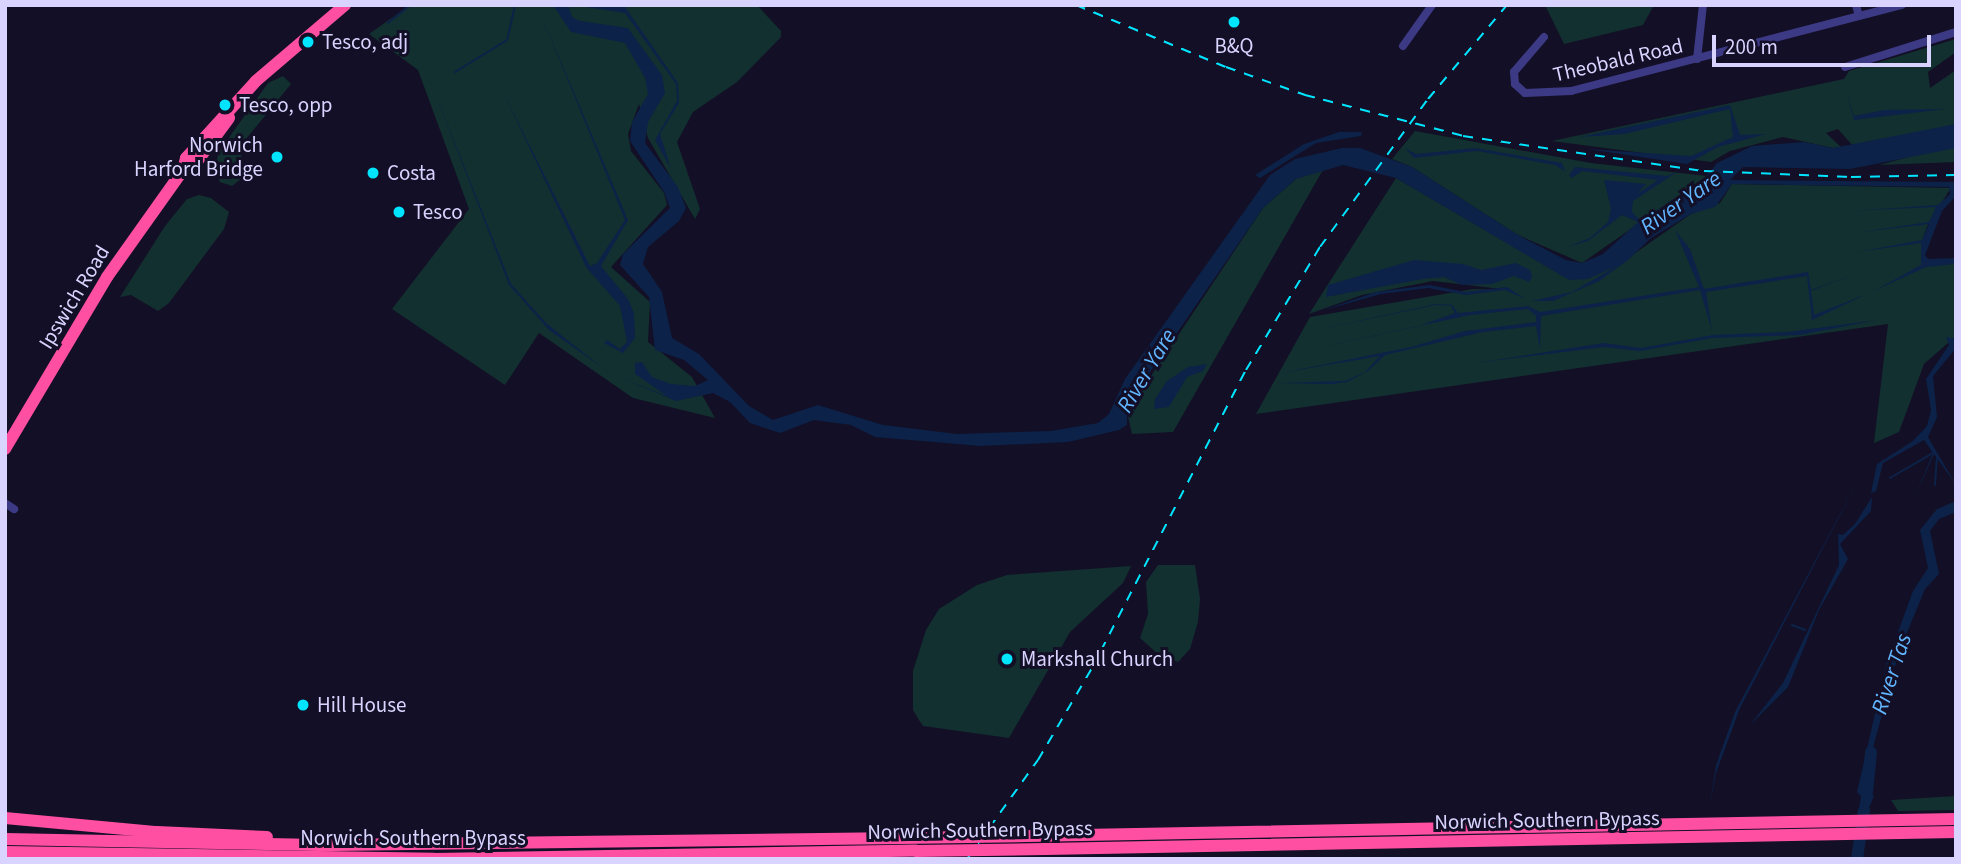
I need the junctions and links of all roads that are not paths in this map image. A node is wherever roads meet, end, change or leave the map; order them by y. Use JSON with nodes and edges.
{"nodes":[{"id":1,"x":345,"y":5,"type":"edge"},
{"id":2,"x":1432,"y":5,"type":"edge"},
{"id":3,"x":1703,"y":5,"type":"edge"},
{"id":4,"x":1856,"y":5,"type":"edge"},
{"id":5,"x":1902,"y":5,"type":"edge"},
{"id":6,"x":1859,"y":16,"type":"junction"},
{"id":7,"x":1956,"y":32,"type":"edge"},
{"id":8,"x":1544,"y":37,"type":"dead end"},
{"id":9,"x":1403,"y":46,"type":"dead end"},
{"id":10,"x":1697,"y":59,"type":"junction"},
{"id":11,"x":1845,"y":67,"type":"dead end"},
{"id":12,"x":5,"y":449,"type":"edge"},
{"id":13,"x":5,"y":503,"type":"edge"},
{"id":14,"x":14,"y":509,"type":"dead end"},
{"id":15,"x":5,"y":818,"type":"edge"},
{"id":16,"x":1956,"y":819,"type":"edge"},
{"id":17,"x":1892,"y":827,"type":"junction"},
{"id":18,"x":1829,"y":828,"type":"junction"},
{"id":19,"x":1956,"y":832,"type":"edge"},
{"id":20,"x":5,"y":839,"type":"edge"},
{"id":21,"x":488,"y":845,"type":"junction"},
{"id":22,"x":5,"y":852,"type":"edge"},
{"id":23,"x":433,"y":859,"type":"edge"}],
"edges":[{"from":1,"to":12,"type":"highway","name":"Ipswich Road"},
{"from":2,"to":9,"type":"street"},
{"from":3,"to":10,"type":"street"},
{"from":4,"to":6,"type":"street"},
{"from":5,"to":6,"type":"street","name":"Theobald Road"},
{"from":6,"to":10,"type":"street","name":"Theobald Road"},
{"from":7,"to":11,"type":"street"},
{"from":8,"to":10,"type":"street","name":"Theobald Road"},
{"from":13,"to":14,"type":"street"},
{"from":15,"to":21,"type":"highway"},
{"from":16,"to":17,"type":"highway","name":"Norwich Southern Bypass"},
{"from":17,"to":18,"type":"highway","name":"Norwich Southern Bypass"},
{"from":17,"to":19,"type":"highway","name":"Norwich Southern Bypass"},
{"from":18,"to":21,"type":"highway","name":"Norwich Southern Bypass","bridge":true},
{"from":18,"to":23,"type":"highway","name":"Norwich Southern Bypass","bridge":true},
{"from":20,"to":21,"type":"highway","name":"Norwich Southern Bypass"},
{"from":22,"to":23,"type":"highway","name":"Norwich Southern Bypass"}]}
